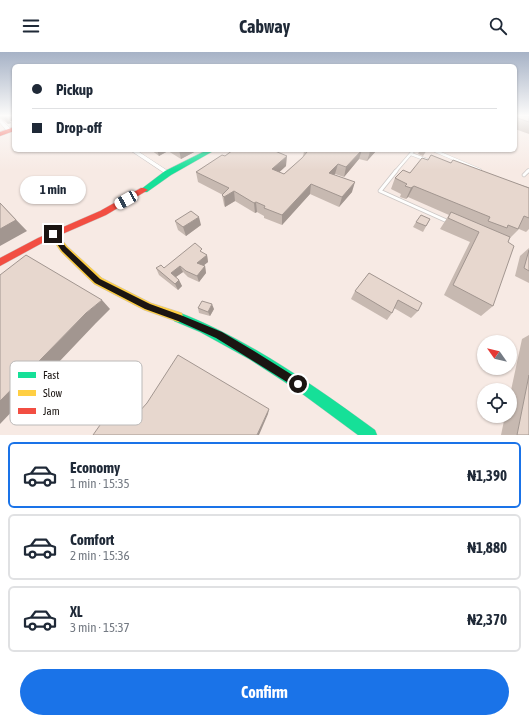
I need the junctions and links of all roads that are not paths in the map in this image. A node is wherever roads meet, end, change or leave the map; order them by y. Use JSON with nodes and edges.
{"nodes":[{"id":1,"x":137,"y":152,"type":"edge"},
{"id":2,"x":208,"y":152,"type":"edge"},
{"id":3,"x":438,"y":152,"type":"edge"},
{"id":4,"x":411,"y":154,"type":"joint"},
{"id":5,"x":431,"y":162,"type":"edge"},
{"id":6,"x":529,"y":170,"type":"edge"},
{"id":7,"x":168,"y":173,"type":"junction"},
{"id":8,"x":487,"y":173,"type":"edge"},
{"id":9,"x":524,"y":175,"type":"dead end"},
{"id":10,"x":455,"y":225,"type":"edge"},
{"id":11,"x":53,"y":234,"type":"junction"},
{"id":12,"x":0,"y":262,"type":"edge"},
{"id":13,"x":370,"y":435,"type":"edge"}],
"edges":[{"from":1,"to":7,"type":"street"},
{"from":2,"to":7,"type":"main road"},
{"from":3,"to":8,"type":"lane"},
{"from":4,"to":5,"type":"lane"},
{"from":4,"to":10,"type":"lane"},
{"from":6,"to":9,"type":"lane"},
{"from":7,"to":11,"type":"main road"},
{"from":11,"to":12,"type":"main road"},
{"from":11,"to":13,"type":"main road"}]}
